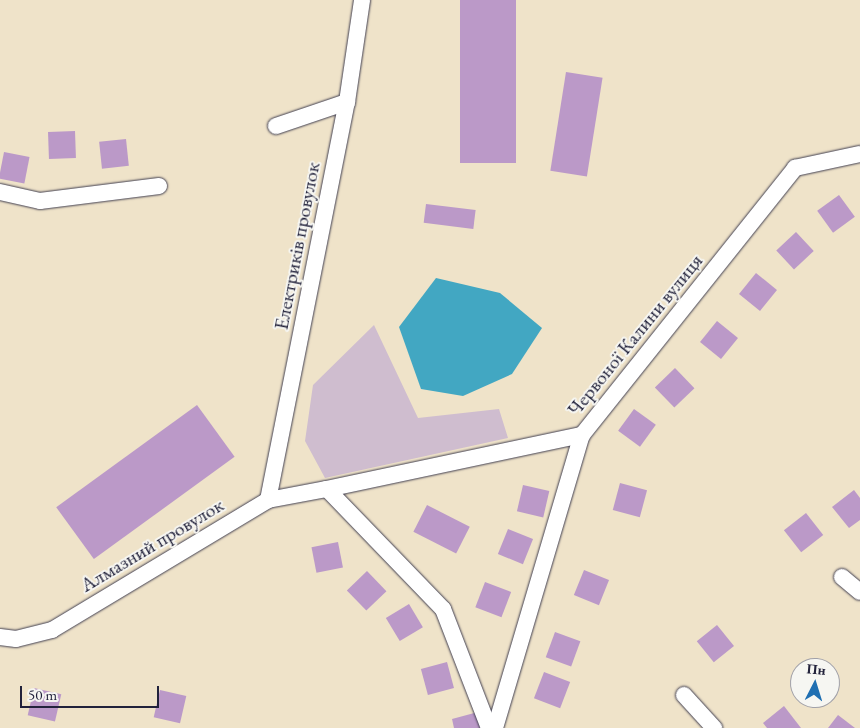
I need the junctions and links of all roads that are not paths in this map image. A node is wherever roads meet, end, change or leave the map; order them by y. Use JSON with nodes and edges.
{"nodes":[{"id":1,"x":362,"y":0,"type":"edge"},
{"id":2,"x":348,"y":102,"type":"junction"},
{"id":3,"x":276,"y":126,"type":"dead end"},
{"id":4,"x":860,"y":154,"type":"edge"},
{"id":5,"x":159,"y":186,"type":"dead end"},
{"id":6,"x":0,"y":192,"type":"edge"},
{"id":7,"x":582,"y":435,"type":"junction"},
{"id":8,"x":327,"y":489,"type":"junction"},
{"id":9,"x":268,"y":500,"type":"junction"},
{"id":10,"x":842,"y":577,"type":"dead end"},
{"id":11,"x":860,"y":592,"type":"edge"},
{"id":12,"x":0,"y":637,"type":"edge"},
{"id":13,"x":684,"y":696,"type":"dead end"},
{"id":14,"x":489,"y":728,"type":"edge"},
{"id":15,"x":495,"y":728,"type":"edge"},
{"id":16,"x":714,"y":728,"type":"edge"}],
"edges":[{"from":1,"to":2,"type":"street","name":"Електриків провулок"},
{"from":2,"to":3,"type":"street"},
{"from":2,"to":9,"type":"street","name":"Електриків провулок"},
{"from":4,"to":7,"type":"street","name":"Червоної Калини вулиця"},
{"from":5,"to":6,"type":"street"},
{"from":7,"to":8,"type":"street","name":"Алмазний провулок"},
{"from":7,"to":15,"type":"street","name":"Червоної Калини вулиця"},
{"from":8,"to":9,"type":"street","name":"Алмазний провулок"},
{"from":8,"to":14,"type":"street"},
{"from":9,"to":12,"type":"street","name":"Алмазний провулок"},
{"from":10,"to":11,"type":"street"},
{"from":13,"to":16,"type":"street"}]}
